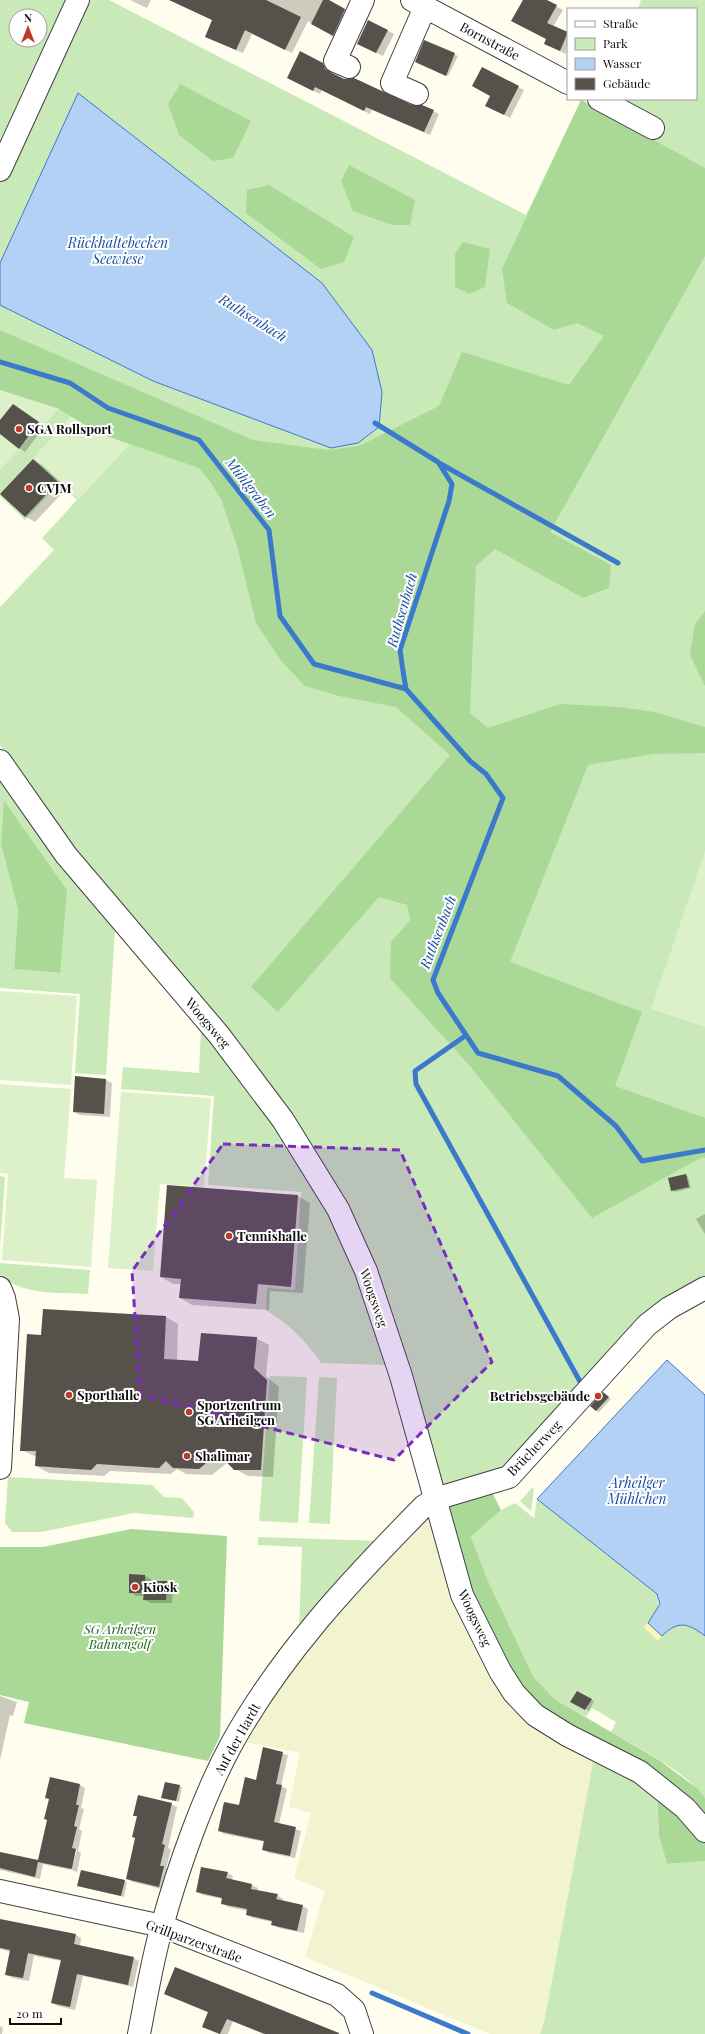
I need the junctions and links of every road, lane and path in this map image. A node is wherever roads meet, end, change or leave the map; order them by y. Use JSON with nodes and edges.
{"nodes":[{"id":1,"x":78,"y":0,"type":"edge"},
{"id":2,"x":363,"y":0,"type":"edge"},
{"id":3,"x":418,"y":4,"type":"edge"},
{"id":4,"x":349,"y":67,"type":"dead end"},
{"id":5,"x":567,"y":82,"type":"edge"},
{"id":6,"x":417,"y":94,"type":"dead end"},
{"id":7,"x":601,"y":100,"type":"edge"},
{"id":8,"x":653,"y":128,"type":"dead end"},
{"id":9,"x":0,"y":170,"type":"edge"},
{"id":10,"x":0,"y":761,"type":"edge"},
{"id":11,"x":0,"y":1288,"type":"edge"},
{"id":12,"x":705,"y":1288,"type":"edge"},
{"id":13,"x":0,"y":1468,"type":"edge"},
{"id":14,"x":435,"y":1499,"type":"junction"},
{"id":15,"x":705,"y":1831,"type":"edge"},
{"id":16,"x":0,"y":1891,"type":"edge"},
{"id":17,"x":162,"y":1926,"type":"junction"},
{"id":18,"x":139,"y":2034,"type":"edge"},
{"id":19,"x":362,"y":2034,"type":"edge"}],
"edges":[{"from":1,"to":9,"type":"street"},
{"from":2,"to":4,"type":"street"},
{"from":3,"to":5,"type":"street","name":"Bornstraße"},
{"from":3,"to":6,"type":"street"},
{"from":7,"to":8,"type":"street"},
{"from":10,"to":14,"type":"street","name":"Woogsweg"},
{"from":11,"to":13,"type":"street"},
{"from":12,"to":14,"type":"street","name":"Brücherweg"},
{"from":14,"to":15,"type":"street","name":"Woogsweg"},
{"from":14,"to":17,"type":"street","name":"Auf der Hardt"},
{"from":16,"to":17,"type":"street","name":"Grillparzerstraße"},
{"from":17,"to":18,"type":"street","name":"Auf der Hardt"},
{"from":17,"to":19,"type":"street","name":"Grillparzerstraße"}]}
